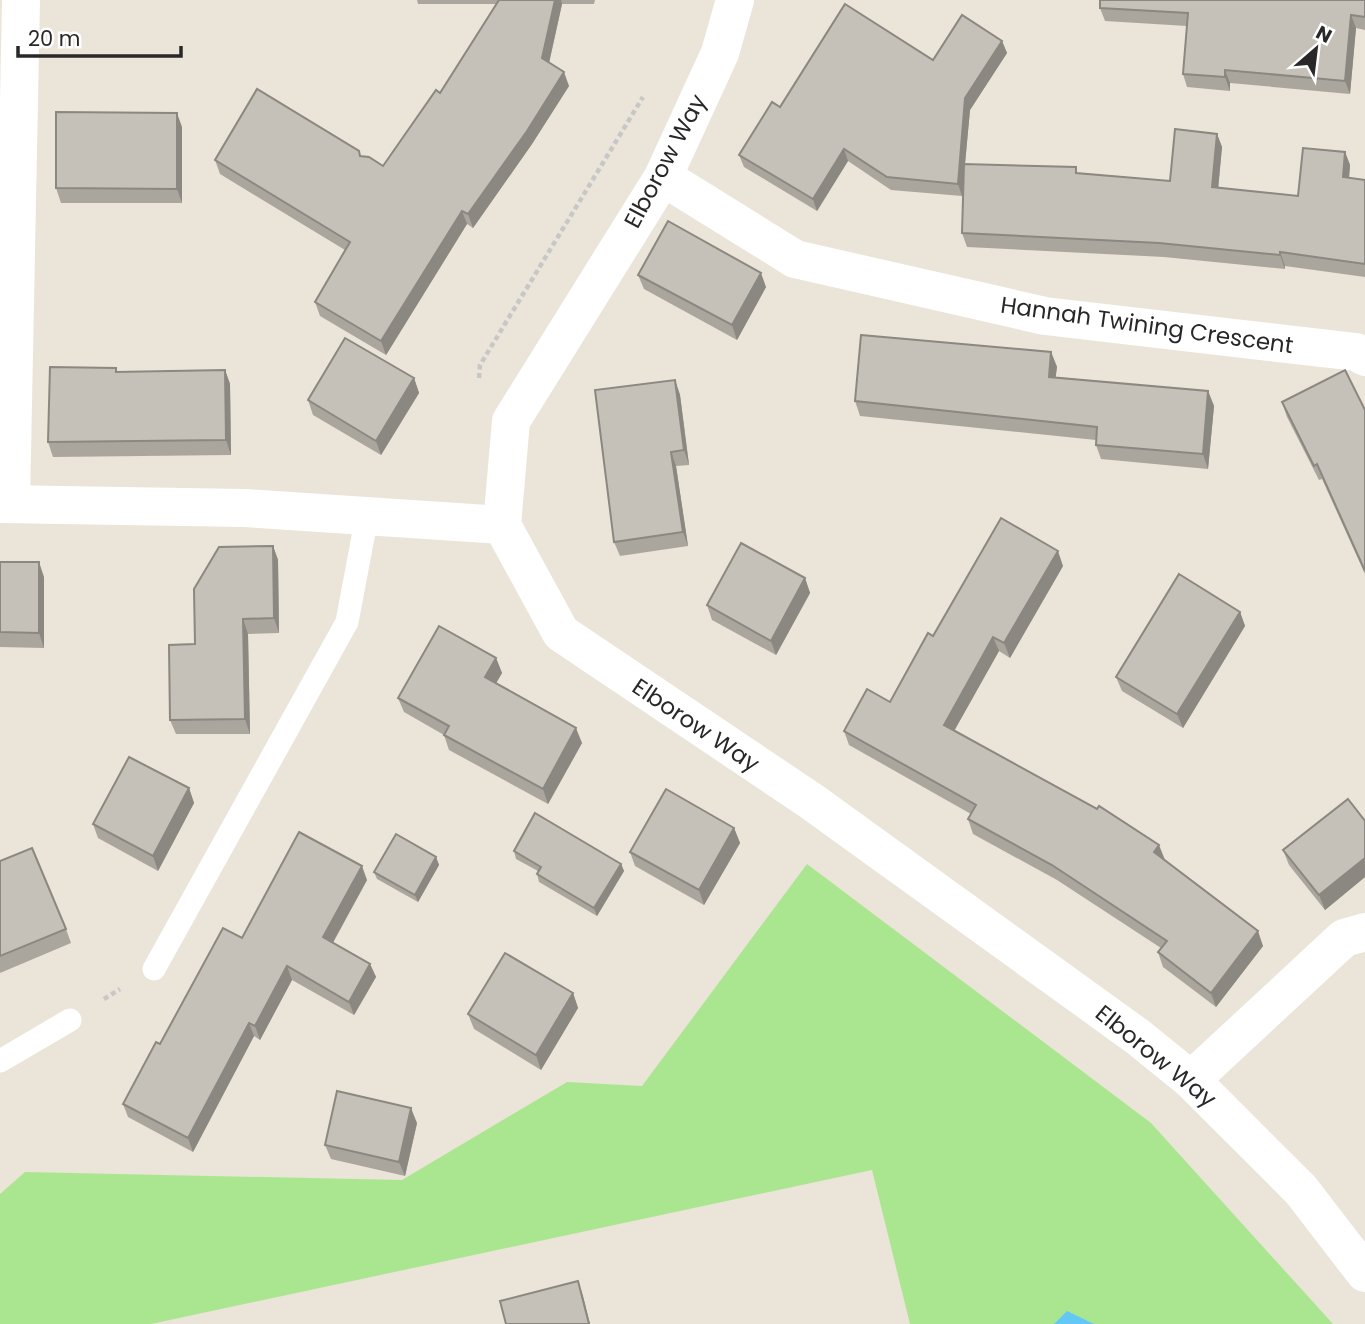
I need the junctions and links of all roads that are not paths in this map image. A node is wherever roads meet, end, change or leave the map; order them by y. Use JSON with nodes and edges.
{"nodes":[{"id":1,"x":21,"y":0,"type":"edge"},
{"id":2,"x":735,"y":0,"type":"edge"},
{"id":3,"x":663,"y":177,"type":"junction"},
{"id":4,"x":1365,"y":357,"type":"edge"},
{"id":5,"x":5,"y":504,"type":"edge"},
{"id":6,"x":368,"y":516,"type":"junction"},
{"id":7,"x":502,"y":525,"type":"junction"},
{"id":8,"x":1365,"y":932,"type":"edge"},
{"id":9,"x":154,"y":969,"type":"road end"},
{"id":10,"x":70,"y":1020,"type":"road end"},
{"id":11,"x":0,"y":1061,"type":"edge"},
{"id":12,"x":1191,"y":1080,"type":"junction"},
{"id":13,"x":1365,"y":1273,"type":"edge"}],
"edges":[{"from":1,"to":5,"type":"street"},
{"from":2,"to":3,"type":"street","name":"Elborow Way"},
{"from":3,"to":4,"type":"street","name":"Hannah Twining Crescent"},
{"from":3,"to":7,"type":"street","name":"Elborow Way"},
{"from":5,"to":6,"type":"street"},
{"from":6,"to":7,"type":"street"},
{"from":6,"to":9,"type":"lane"},
{"from":7,"to":12,"type":"street","name":"Elborow Way"},
{"from":8,"to":12,"type":"street"},
{"from":10,"to":11,"type":"lane"},
{"from":12,"to":13,"type":"street","name":"Elborow Way"}]}
